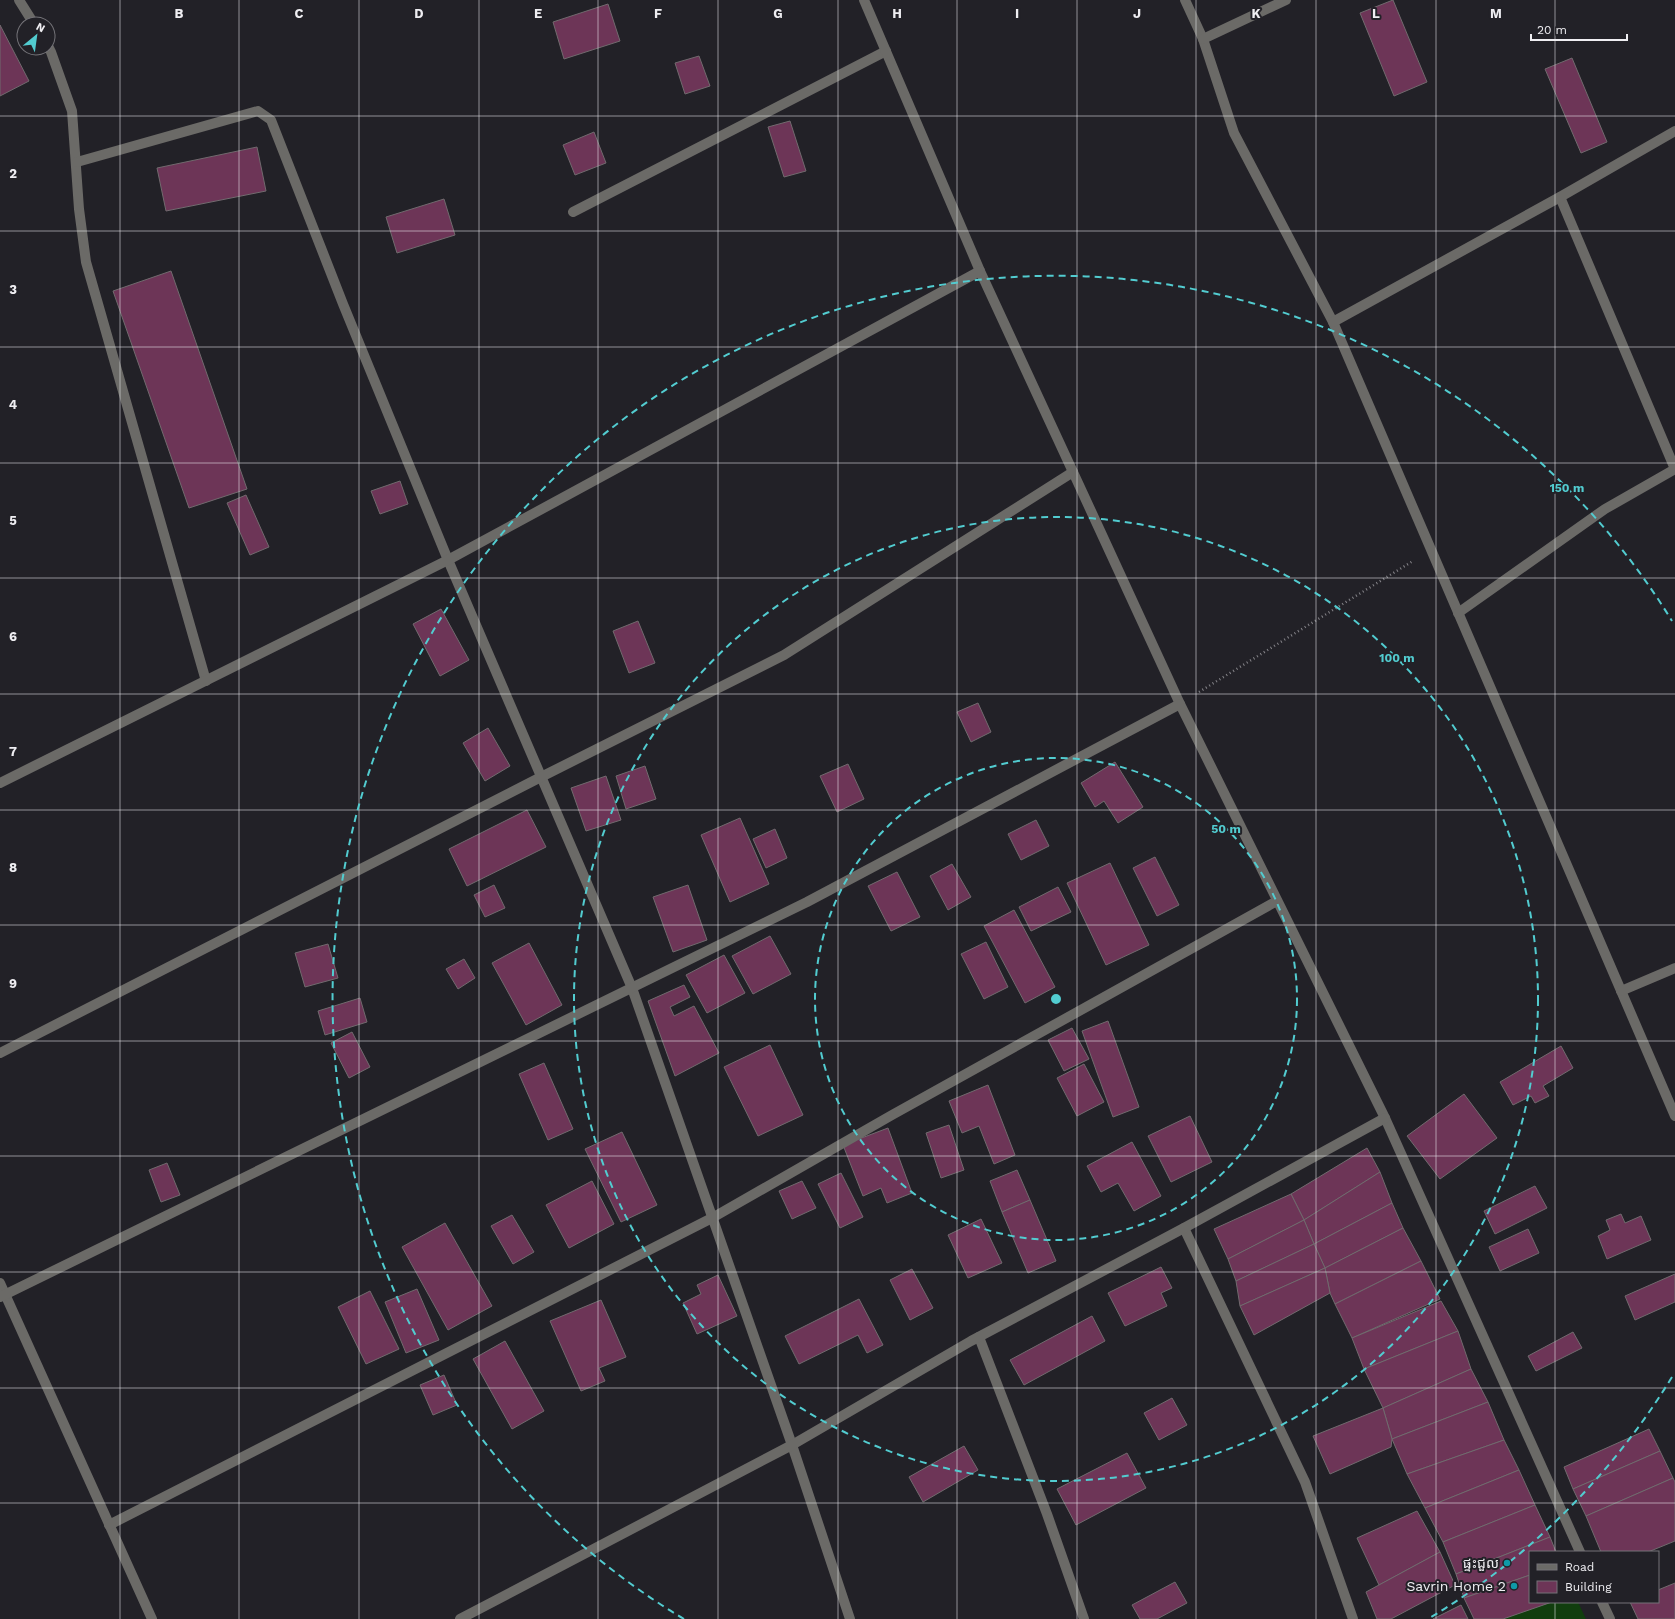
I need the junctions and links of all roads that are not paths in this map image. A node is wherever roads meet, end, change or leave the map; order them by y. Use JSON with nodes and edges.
{"nodes":[{"id":1,"x":19,"y":0,"type":"edge"},
{"id":2,"x":864,"y":0,"type":"edge"},
{"id":3,"x":1185,"y":0,"type":"edge"},
{"id":4,"x":1286,"y":0,"type":"edge"},
{"id":5,"x":29,"y":16,"type":"edge"},
{"id":6,"x":1203,"y":39,"type":"junction"},
{"id":7,"x":886,"y":51,"type":"junction"},
{"id":8,"x":52,"y":56,"type":"edge"},
{"id":9,"x":1675,"y":131,"type":"edge"},
{"id":10,"x":77,"y":162,"type":"junction"},
{"id":11,"x":1560,"y":197,"type":"junction"},
{"id":12,"x":573,"y":212,"type":"dead end"},
{"id":13,"x":980,"y":271,"type":"junction"},
{"id":14,"x":1333,"y":322,"type":"junction"},
{"id":15,"x":1675,"y":469,"type":"edge"},
{"id":16,"x":1073,"y":472,"type":"junction"},
{"id":17,"x":448,"y":560,"type":"junction"},
{"id":18,"x":1458,"y":613,"type":"junction"},
{"id":19,"x":206,"y":680,"type":"junction"},
{"id":20,"x":1180,"y":704,"type":"junction"},
{"id":21,"x":541,"y":777,"type":"junction"},
{"id":22,"x":0,"y":783,"type":"edge"},
{"id":23,"x":1278,"y":901,"type":"junction"},
{"id":24,"x":1675,"y":968,"type":"edge"},
{"id":25,"x":632,"y":988,"type":"junction"},
{"id":26,"x":1621,"y":992,"type":"junction"},
{"id":27,"x":0,"y":1053,"type":"edge"},
{"id":28,"x":1675,"y":1116,"type":"edge"},
{"id":29,"x":1385,"y":1118,"type":"junction"},
{"id":30,"x":712,"y":1218,"type":"junction"},
{"id":31,"x":1184,"y":1228,"type":"junction"},
{"id":32,"x":0,"y":1283,"type":"edge"},
{"id":33,"x":2,"y":1296,"type":"edge"},
{"id":34,"x":979,"y":1337,"type":"junction"},
{"id":35,"x":792,"y":1445,"type":"junction"},
{"id":36,"x":109,"y":1525,"type":"junction"},
{"id":37,"x":1580,"y":1551,"type":"edge"},
{"id":38,"x":1602,"y":1603,"type":"edge"},
{"id":39,"x":152,"y":1619,"type":"edge"},
{"id":40,"x":460,"y":1619,"type":"edge"},
{"id":41,"x":850,"y":1619,"type":"edge"},
{"id":42,"x":1084,"y":1619,"type":"edge"},
{"id":43,"x":1353,"y":1619,"type":"edge"},
{"id":44,"x":1610,"y":1619,"type":"edge"}],
"edges":[{"from":1,"to":5,"type":"street"},
{"from":2,"to":7,"type":"street"},
{"from":3,"to":6,"type":"street"},
{"from":4,"to":6,"type":"street"},
{"from":6,"to":14,"type":"street"},
{"from":7,"to":12,"type":"street"},
{"from":7,"to":13,"type":"street"},
{"from":8,"to":10,"type":"street"},
{"from":9,"to":11,"type":"street"},
{"from":10,"to":17,"type":"street"},
{"from":10,"to":19,"type":"street"},
{"from":11,"to":14,"type":"street"},
{"from":11,"to":15,"type":"street"},
{"from":13,"to":16,"type":"street"},
{"from":13,"to":17,"type":"street"},
{"from":14,"to":18,"type":"street"},
{"from":15,"to":18,"type":"street"},
{"from":16,"to":20,"type":"street"},
{"from":16,"to":21,"type":"street"},
{"from":17,"to":19,"type":"street"},
{"from":17,"to":21,"type":"street"},
{"from":18,"to":26,"type":"street"},
{"from":19,"to":22,"type":"street"},
{"from":20,"to":23,"type":"street"},
{"from":20,"to":25,"type":"street"},
{"from":21,"to":25,"type":"street"},
{"from":21,"to":27,"type":"street"},
{"from":23,"to":29,"type":"street"},
{"from":23,"to":30,"type":"street"},
{"from":24,"to":26,"type":"street"},
{"from":25,"to":30,"type":"street"},
{"from":25,"to":33,"type":"street"},
{"from":26,"to":28,"type":"street"},
{"from":29,"to":31,"type":"street"},
{"from":29,"to":37,"type":"street"},
{"from":30,"to":35,"type":"street"},
{"from":30,"to":36,"type":"street"},
{"from":31,"to":34,"type":"street"},
{"from":31,"to":43,"type":"street"},
{"from":32,"to":33,"type":"street"},
{"from":33,"to":36,"type":"street"},
{"from":34,"to":35,"type":"street"},
{"from":34,"to":42,"type":"street"},
{"from":35,"to":40,"type":"street"},
{"from":35,"to":41,"type":"street"},
{"from":36,"to":39,"type":"street"},
{"from":38,"to":44,"type":"street"}]}
